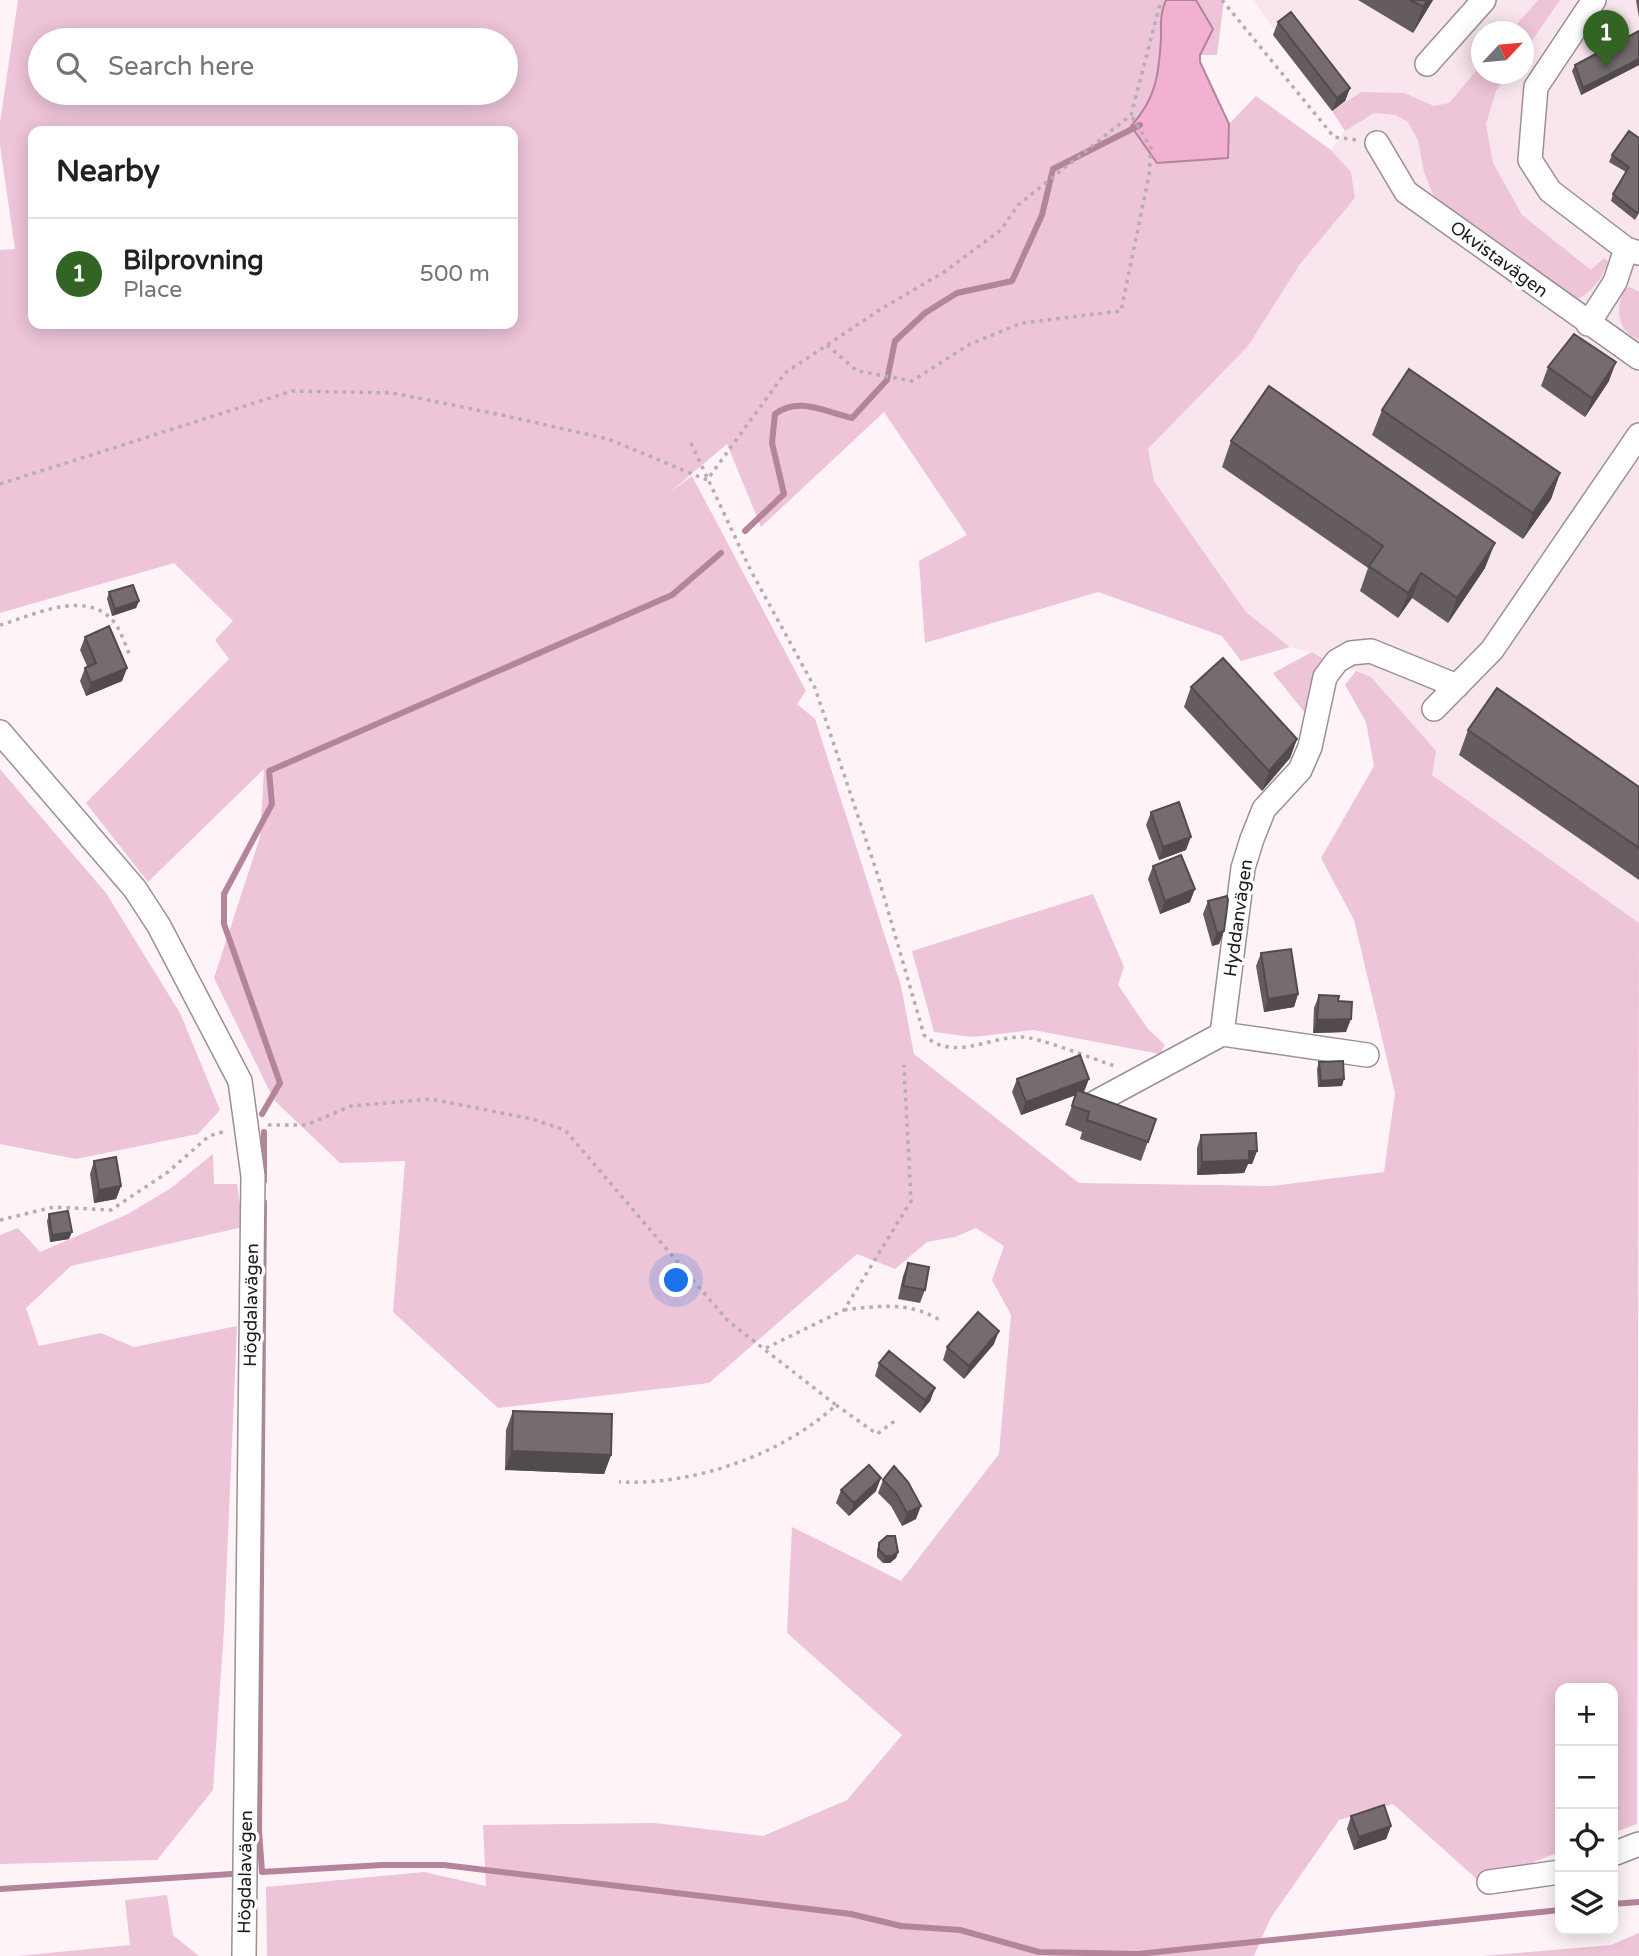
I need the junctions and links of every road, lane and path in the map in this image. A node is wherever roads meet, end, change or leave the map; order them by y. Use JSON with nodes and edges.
{"nodes":[{"id":1,"x":1161,"y":0,"type":"edge"},
{"id":2,"x":1222,"y":0,"type":"edge"},
{"id":3,"x":1484,"y":0,"type":"edge"},
{"id":4,"x":1594,"y":0,"type":"edge"},
{"id":5,"x":1427,"y":64,"type":"dead end"},
{"id":6,"x":1131,"y":115,"type":"junction"},
{"id":7,"x":1377,"y":143,"type":"joint"},
{"id":8,"x":1633,"y":251,"type":"edge"},
{"id":9,"x":1588,"y":324,"type":"junction"},
{"id":10,"x":827,"y":345,"type":"junction"},
{"id":11,"x":1639,"y":358,"type":"edge"},
{"id":12,"x":1639,"y":435,"type":"edge"},
{"id":13,"x":691,"y":443,"type":"dead end"},
{"id":14,"x":707,"y":480,"type":"junction"},
{"id":15,"x":0,"y":484,"type":"edge"},
{"id":16,"x":0,"y":625,"type":"edge"},
{"id":17,"x":130,"y":656,"type":"dead end"},
{"id":18,"x":1457,"y":686,"type":"junction"},
{"id":19,"x":1434,"y":709,"type":"dead end"},
{"id":20,"x":0,"y":732,"type":"edge"},
{"id":21,"x":1222,"y":1034,"type":"junction"},
{"id":22,"x":1367,"y":1055,"type":"dead end"},
{"id":23,"x":904,"y":1065,"type":"dead end"},
{"id":24,"x":1144,"y":1075,"type":"junction"},
{"id":25,"x":1096,"y":1102,"type":"edge"},
{"id":26,"x":248,"y":1132,"type":"junction"},
{"id":27,"x":0,"y":1220,"type":"edge"},
{"id":28,"x":844,"y":1310,"type":"junction"},
{"id":29,"x":941,"y":1321,"type":"dead end"},
{"id":30,"x":766,"y":1348,"type":"junction"},
{"id":31,"x":836,"y":1405,"type":"junction"},
{"id":32,"x":896,"y":1420,"type":"dead end"},
{"id":33,"x":619,"y":1482,"type":"dead end"},
{"id":34,"x":1639,"y":1844,"type":"edge"},
{"id":35,"x":1618,"y":1852,"type":"edge"},
{"id":36,"x":1555,"y":1873,"type":"edge"},
{"id":37,"x":1489,"y":1882,"type":"dead end"},
{"id":38,"x":244,"y":1956,"type":"edge"}],
"edges":[{"from":1,"to":6,"type":"path"},
{"from":2,"to":7,"type":"path"},
{"from":3,"to":5,"type":"street"},
{"from":4,"to":8,"type":"street"},
{"from":6,"to":10,"type":"path"},
{"from":6,"to":10,"type":"path"},
{"from":7,"to":9,"type":"street","name":"Okvistavägen"},
{"from":8,"to":9,"type":"street"},
{"from":9,"to":11,"type":"street","name":"Okvistavägen"},
{"from":10,"to":14,"type":"path"},
{"from":12,"to":18,"type":"street"},
{"from":13,"to":14,"type":"path"},
{"from":14,"to":15,"type":"path"},
{"from":14,"to":24,"type":"path"},
{"from":16,"to":17,"type":"path"},
{"from":18,"to":19,"type":"street"},
{"from":18,"to":21,"type":"street","name":"Hyddanvägen"},
{"from":20,"to":26,"type":"street","name":"Högdalavägen"},
{"from":21,"to":22,"type":"street"},
{"from":21,"to":24,"type":"street"},
{"from":23,"to":28,"type":"path"},
{"from":24,"to":25,"type":"street"},
{"from":26,"to":27,"type":"path"},
{"from":26,"to":30,"type":"path"},
{"from":26,"to":38,"type":"street","name":"Högdalavägen"},
{"from":28,"to":29,"type":"path"},
{"from":28,"to":30,"type":"path"},
{"from":30,"to":31,"type":"path"},
{"from":31,"to":32,"type":"path"},
{"from":31,"to":33,"type":"path"},
{"from":34,"to":35,"type":"street"},
{"from":36,"to":37,"type":"street"}]}
